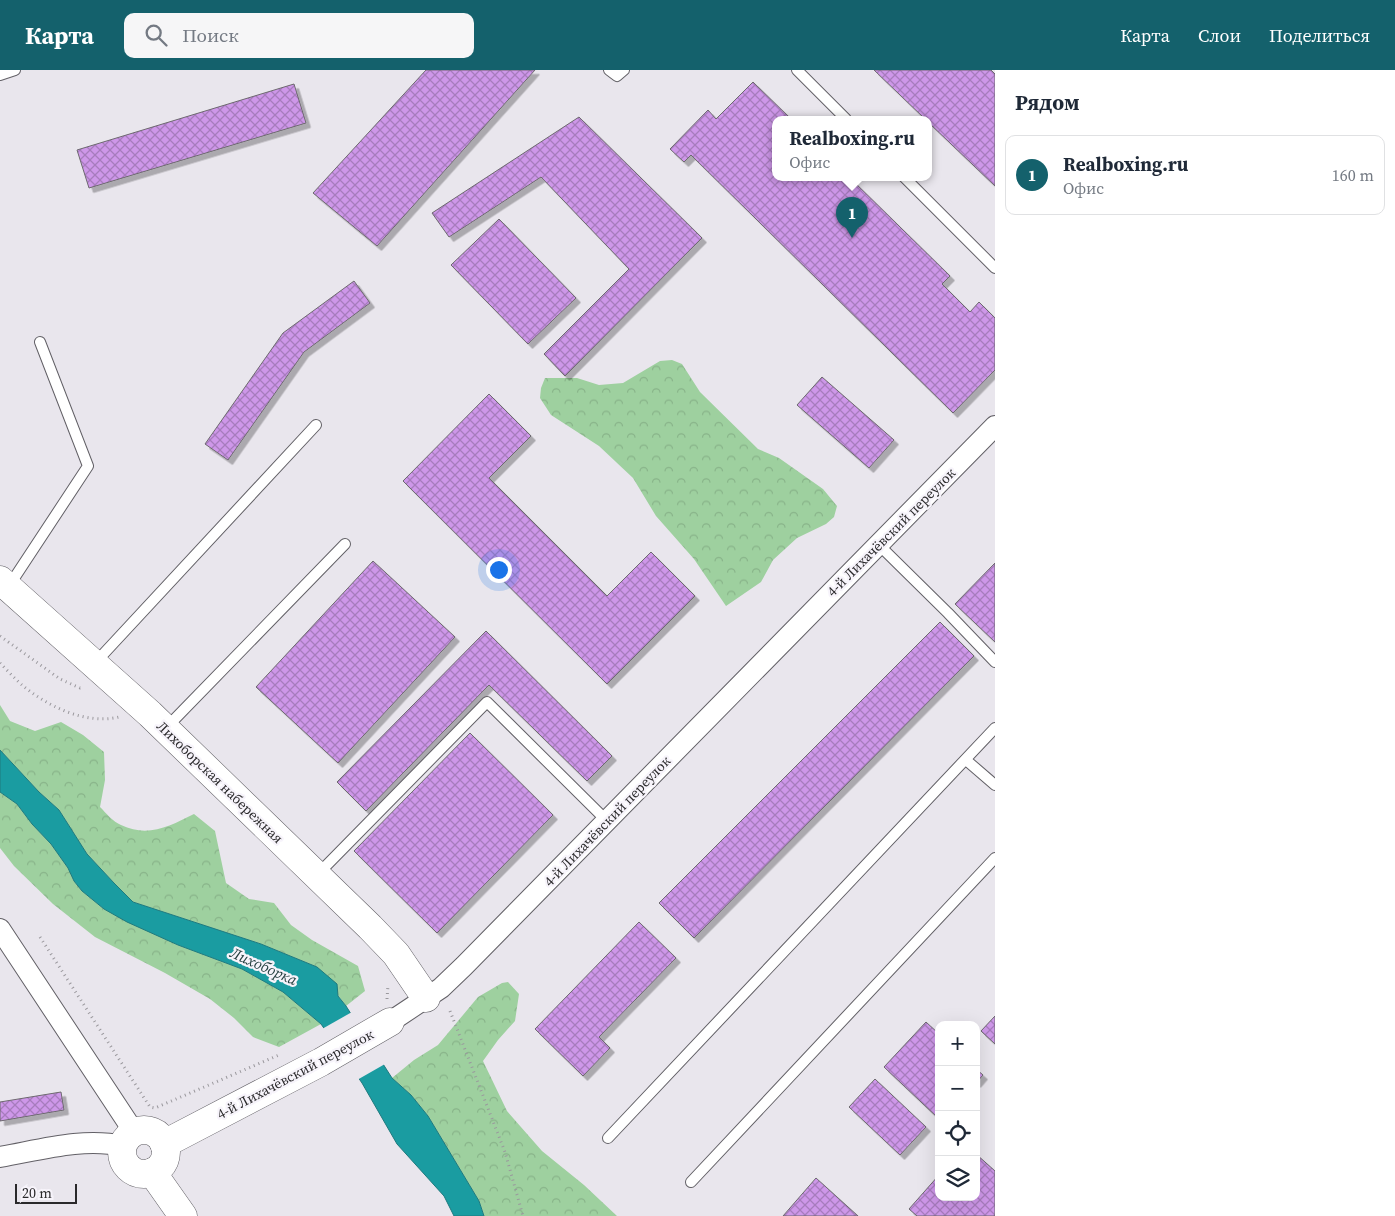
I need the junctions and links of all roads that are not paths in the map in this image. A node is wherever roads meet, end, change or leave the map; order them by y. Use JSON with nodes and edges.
{"nodes":[{"id":1,"x":15,"y":70,"type":"edge"},
{"id":2,"x":610,"y":70,"type":"edge"},
{"id":3,"x":624,"y":70,"type":"edge"},
{"id":4,"x":797,"y":70,"type":"edge"},
{"id":5,"x":0,"y":75,"type":"edge"},
{"id":6,"x":843,"y":116,"type":"edge"},
{"id":7,"x":908,"y":181,"type":"edge"},
{"id":8,"x":995,"y":268,"type":"edge"},
{"id":9,"x":40,"y":342,"type":"dead end"},
{"id":10,"x":316,"y":425,"type":"dead end"},
{"id":11,"x":995,"y":426,"type":"edge"},
{"id":12,"x":345,"y":544,"type":"dead end"},
{"id":13,"x":879,"y":545,"type":"junction"},
{"id":14,"x":4,"y":583,"type":"edge"},
{"id":15,"x":995,"y":662,"type":"edge"},
{"id":16,"x":92,"y":675,"type":"junction"},
{"id":17,"x":995,"y":728,"type":"edge"},
{"id":18,"x":166,"y":729,"type":"junction"},
{"id":19,"x":966,"y":760,"type":"junction"},
{"id":20,"x":995,"y":785,"type":"edge"},
{"id":21,"x":607,"y":821,"type":"junction"},
{"id":22,"x":995,"y":858,"type":"edge"},
{"id":23,"x":316,"y":875,"type":"junction"},
{"id":24,"x":0,"y":929,"type":"edge"},
{"id":25,"x":426,"y":998,"type":"junction"},
{"id":26,"x":390,"y":1022,"type":"joint"},
{"id":27,"x":608,"y":1138,"type":"dead end"},
{"id":28,"x":128,"y":1139,"type":"junction"},
{"id":29,"x":164,"y":1144,"type":"junction"},
{"id":30,"x":0,"y":1157,"type":"edge"},
{"id":31,"x":152,"y":1172,"type":"junction"},
{"id":32,"x":691,"y":1182,"type":"dead end"},
{"id":33,"x":183,"y":1216,"type":"edge"}],
"edges":[{"from":1,"to":5,"type":"lane"},
{"from":2,"to":3,"type":"lane"},
{"from":4,"to":6,"type":"lane"},
{"from":7,"to":8,"type":"lane"},
{"from":9,"to":14,"type":"lane"},
{"from":10,"to":16,"type":"lane"},
{"from":11,"to":13,"type":"street","name":"4-й Лихачёвский переулок"},
{"from":12,"to":18,"type":"lane"},
{"from":13,"to":15,"type":"lane"},
{"from":13,"to":21,"type":"street","name":"4-й Лихачёвский переулок"},
{"from":14,"to":16,"type":"street","name":"Лихоборская набережная"},
{"from":16,"to":18,"type":"street","name":"Лихоборская набережная"},
{"from":17,"to":19,"type":"lane"},
{"from":18,"to":23,"type":"street","name":"Лихоборская набережная"},
{"from":19,"to":20,"type":"lane"},
{"from":19,"to":27,"type":"lane"},
{"from":21,"to":23,"type":"lane"},
{"from":21,"to":25,"type":"street","name":"4-й Лихачёвский переулок"},
{"from":22,"to":32,"type":"lane"},
{"from":23,"to":25,"type":"street","name":"Лихоборская набережная"},
{"from":24,"to":28,"type":"street"},
{"from":25,"to":26,"type":"street","name":"4-й Лихачёвский переулок"},
{"from":26,"to":29,"type":"street","name":"4-й Лихачёвский переулок"},
{"from":28,"to":29,"type":"street"},
{"from":28,"to":30,"type":"street"},
{"from":28,"to":31,"type":"street"},
{"from":29,"to":31,"type":"street"},
{"from":31,"to":33,"type":"street"}]}
